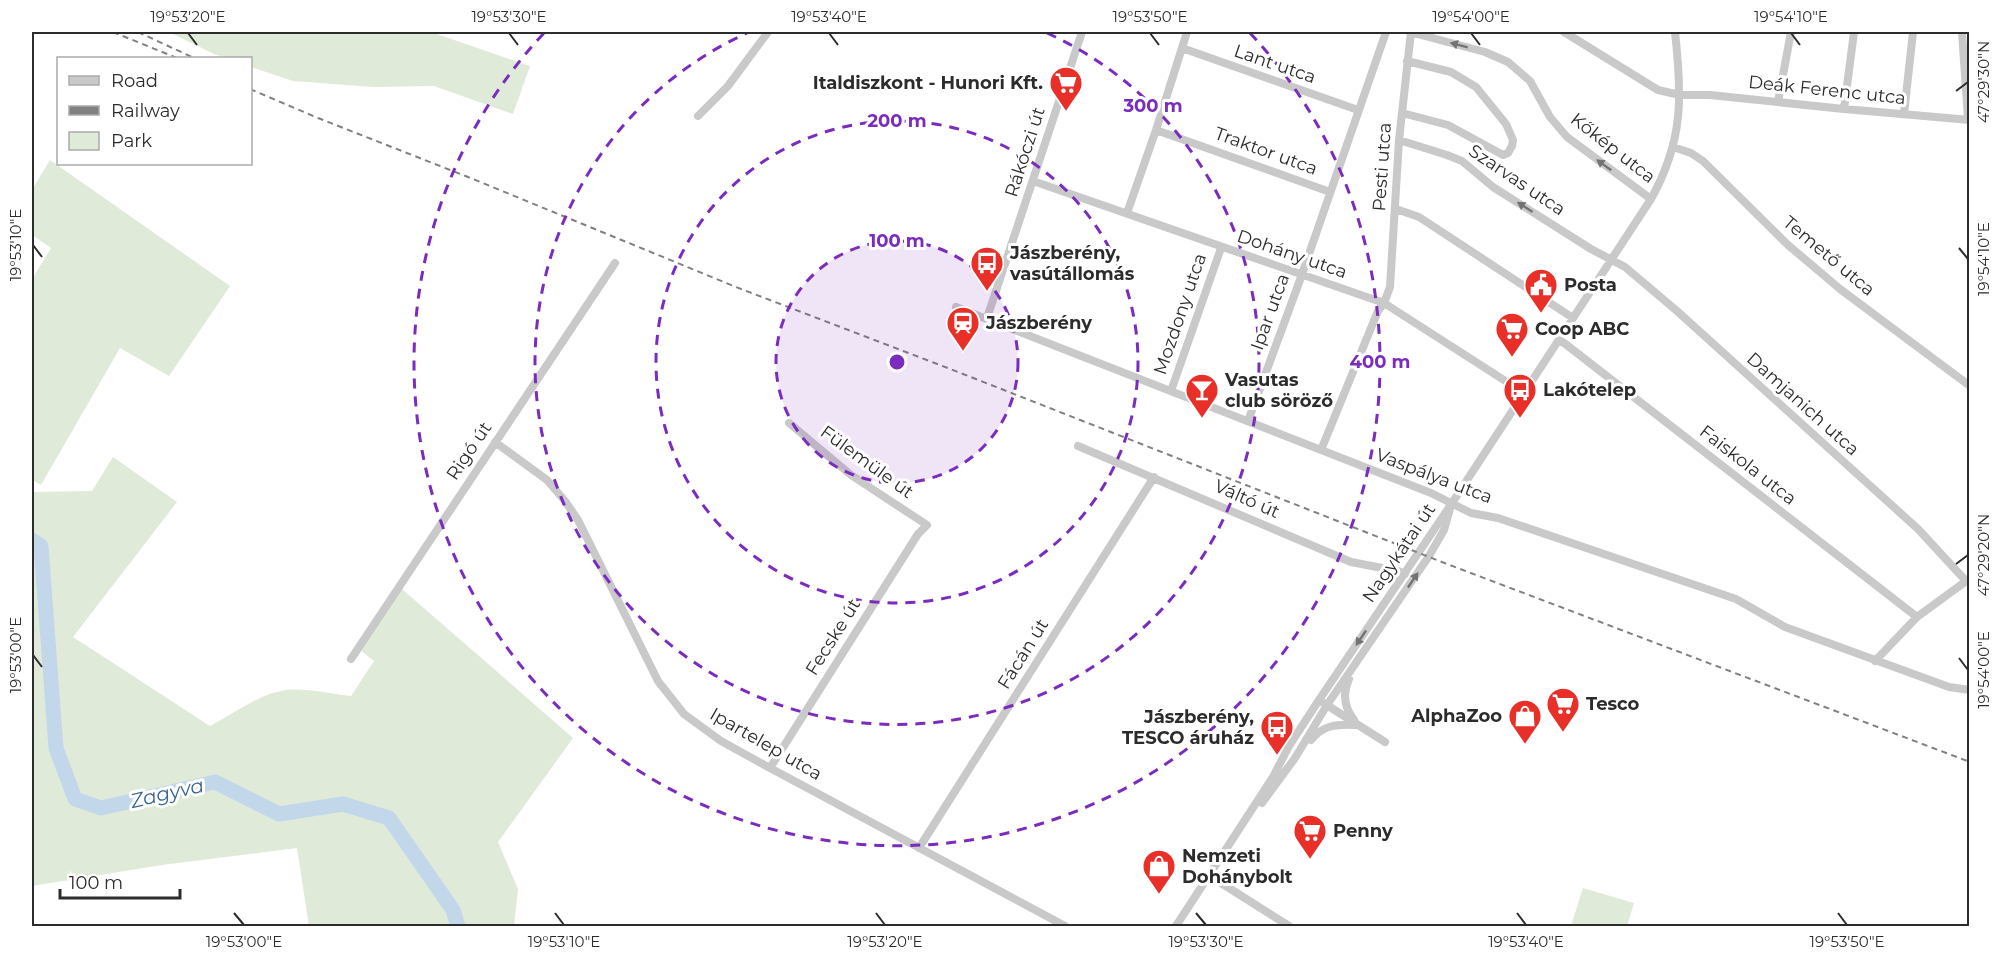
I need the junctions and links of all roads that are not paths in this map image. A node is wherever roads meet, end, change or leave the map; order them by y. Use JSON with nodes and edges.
{"nodes":[{"id":1,"x":768,"y":32,"type":"edge"},
{"id":2,"x":1082,"y":32,"type":"edge"},
{"id":3,"x":1187,"y":32,"type":"edge"},
{"id":4,"x":1386,"y":32,"type":"edge"},
{"id":5,"x":1411,"y":32,"type":"edge"},
{"id":6,"x":1564,"y":32,"type":"edge"},
{"id":7,"x":1675,"y":32,"type":"edge"},
{"id":8,"x":1791,"y":32,"type":"edge"},
{"id":9,"x":1854,"y":32,"type":"edge"},
{"id":10,"x":1913,"y":32,"type":"edge"},
{"id":11,"x":1962,"y":32,"type":"edge"},
{"id":12,"x":1182,"y":48,"type":"junction"},
{"id":13,"x":1407,"y":61,"type":"junction"},
{"id":14,"x":1680,"y":95,"type":"junction"},
{"id":15,"x":1778,"y":102,"type":"junction"},
{"id":16,"x":1844,"y":109,"type":"junction"},
{"id":17,"x":1358,"y":111,"type":"junction"},
{"id":18,"x":1402,"y":113,"type":"junction"},
{"id":19,"x":1904,"y":114,"type":"junction"},
{"id":20,"x":698,"y":116,"type":"dead end"},
{"id":21,"x":1969,"y":120,"type":"edge"},
{"id":22,"x":1156,"y":130,"type":"junction"},
{"id":23,"x":1399,"y":140,"type":"junction"},
{"id":24,"x":1673,"y":147,"type":"junction"},
{"id":25,"x":1033,"y":181,"type":"junction"},
{"id":26,"x":1330,"y":192,"type":"junction"},
{"id":27,"x":1652,"y":199,"type":"junction"},
{"id":28,"x":1396,"y":209,"type":"junction"},
{"id":29,"x":1127,"y":213,"type":"junction"},
{"id":30,"x":1221,"y":248,"type":"junction"},
{"id":31,"x":1611,"y":259,"type":"junction"},
{"id":32,"x":615,"y":263,"type":"dead end"},
{"id":33,"x":1302,"y":274,"type":"junction"},
{"id":34,"x":1384,"y":303,"type":"junction"},
{"id":35,"x":956,"y":307,"type":"dead end"},
{"id":36,"x":987,"y":318,"type":"junction"},
{"id":37,"x":1573,"y":318,"type":"junction"},
{"id":38,"x":1559,"y":339,"type":"junction"},
{"id":39,"x":1970,"y":386,"type":"edge"},
{"id":40,"x":1171,"y":391,"type":"junction"},
{"id":41,"x":1524,"y":393,"type":"junction"},
{"id":42,"x":1248,"y":421,"type":"junction"},
{"id":43,"x":789,"y":423,"type":"dead end"},
{"id":44,"x":495,"y":442,"type":"junction"},
{"id":45,"x":1078,"y":446,"type":"dead end"},
{"id":46,"x":1321,"y":450,"type":"junction"},
{"id":47,"x":1154,"y":477,"type":"junction"},
{"id":48,"x":1452,"y":503,"type":"junction"},
{"id":49,"x":927,"y":525,"type":"joint"},
{"id":50,"x":1405,"y":574,"type":"junction"},
{"id":51,"x":1968,"y":580,"type":"edge"},
{"id":52,"x":1917,"y":617,"type":"junction"},
{"id":53,"x":351,"y":658,"type":"dead end"},
{"id":54,"x":1875,"y":661,"type":"junction"},
{"id":55,"x":1357,"y":663,"type":"junction"},
{"id":56,"x":1970,"y":690,"type":"edge"},
{"id":57,"x":1323,"y":703,"type":"junction"},
{"id":58,"x":1358,"y":725,"type":"junction"},
{"id":59,"x":1385,"y":742,"type":"dead end"},
{"id":60,"x":1295,"y":758,"type":"junction"},
{"id":61,"x":770,"y":768,"type":"junction"},
{"id":62,"x":1231,"y":844,"type":"junction"},
{"id":63,"x":919,"y":848,"type":"junction"},
{"id":64,"x":1210,"y":876,"type":"junction"},
{"id":65,"x":1065,"y":927,"type":"edge"},
{"id":66,"x":1176,"y":927,"type":"edge"},
{"id":67,"x":1290,"y":927,"type":"edge"}],
"edges":[{"from":1,"to":20,"type":"street"},
{"from":2,"to":25,"type":"street","name":"Rákóczi út"},
{"from":3,"to":12,"type":"street"},
{"from":4,"to":17,"type":"street","name":"Ipar utca"},
{"from":5,"to":13,"type":"street","name":"Pesti utca"},
{"from":27,"to":5,"type":"street","name":"Kőkép utca","one_way":true},
{"from":6,"to":14,"type":"street","name":"Deák Ferenc utca"},
{"from":7,"to":14,"type":"street"},
{"from":8,"to":15,"type":"street"},
{"from":9,"to":16,"type":"street"},
{"from":10,"to":19,"type":"street"},
{"from":11,"to":21,"type":"street"},
{"from":12,"to":17,"type":"street","name":"Lant utca"},
{"from":12,"to":22,"type":"street"},
{"from":13,"to":18,"type":"street","name":"Pesti utca"},
{"from":13,"to":18,"type":"street"},
{"from":14,"to":15,"type":"street","name":"Deák Ferenc utca"},
{"from":14,"to":24,"type":"street"},
{"from":15,"to":16,"type":"street","name":"Deák Ferenc utca"},
{"from":16,"to":19,"type":"street","name":"Deák Ferenc utca"},
{"from":17,"to":26,"type":"street","name":"Ipar utca"},
{"from":18,"to":23,"type":"street","name":"Pesti utca"},
{"from":19,"to":21,"type":"street","name":"Deák Ferenc utca"},
{"from":22,"to":26,"type":"street","name":"Traktor utca"},
{"from":22,"to":29,"type":"street"},
{"from":23,"to":28,"type":"street","name":"Pesti utca"},
{"from":31,"to":23,"type":"street","name":"Szarvas utca","one_way":true},
{"from":24,"to":27,"type":"street"},
{"from":24,"to":39,"type":"street","name":"Temető utca"},
{"from":25,"to":29,"type":"street","name":"Dohány utca"},
{"from":25,"to":36,"type":"street","name":"Rákóczi út"},
{"from":26,"to":33,"type":"street","name":"Ipar utca"},
{"from":27,"to":31,"type":"street"},
{"from":28,"to":34,"type":"street","name":"Pesti utca"},
{"from":28,"to":37,"type":"street"},
{"from":29,"to":30,"type":"street","name":"Dohány utca"},
{"from":30,"to":33,"type":"street","name":"Dohány utca"},
{"from":30,"to":40,"type":"street","name":"Mozdony utca"},
{"from":31,"to":37,"type":"street"},
{"from":31,"to":51,"type":"street","name":"Damjanich utca"},
{"from":32,"to":44,"type":"street","name":"Rigó út"},
{"from":33,"to":34,"type":"street","name":"Dohány utca"},
{"from":33,"to":42,"type":"street","name":"Ipar utca"},
{"from":34,"to":41,"type":"street","name":"Dohány utca"},
{"from":34,"to":46,"type":"street","name":"Pesti utca"},
{"from":35,"to":36,"type":"street","name":"Vaspálya utca"},
{"from":36,"to":40,"type":"street","name":"Vaspálya utca"},
{"from":37,"to":38,"type":"street"},
{"from":38,"to":41,"type":"street"},
{"from":38,"to":52,"type":"street","name":"Faiskola utca"},
{"from":40,"to":42,"type":"street","name":"Vaspálya utca"},
{"from":41,"to":48,"type":"street"},
{"from":42,"to":46,"type":"street","name":"Vaspálya utca"},
{"from":43,"to":49,"type":"street","name":"Fülemüle út"},
{"from":44,"to":53,"type":"street","name":"Rigó út"},
{"from":44,"to":61,"type":"street","name":"Ipartelep utca"},
{"from":45,"to":47,"type":"street","name":"Váltó út"},
{"from":46,"to":48,"type":"street","name":"Vaspálya utca"},
{"from":47,"to":50,"type":"street","name":"Váltó út"},
{"from":47,"to":63,"type":"street","name":"Fácán út"},
{"from":48,"to":50,"type":"street","name":"Nagykátai út"},
{"from":48,"to":54,"type":"street","name":"Vaspálya utca"},
{"from":55,"to":48,"type":"street","name":"Nagykátai út","one_way":true},
{"from":49,"to":61,"type":"street","name":"Fecske út"},
{"from":50,"to":57,"type":"street","name":"Nagykátai út","one_way":true},
{"from":51,"to":52,"type":"street"},
{"from":52,"to":54,"type":"street"},
{"from":54,"to":56,"type":"street","name":"Vaspálya utca"},
{"from":55,"to":57,"type":"street","name":"Nagykátai út"},
{"from":55,"to":58,"type":"street"},
{"from":57,"to":58,"type":"street"},
{"from":57,"to":60,"type":"street","name":"Nagykátai út"},
{"from":57,"to":62,"type":"street","name":"Nagykátai út"},
{"from":58,"to":59,"type":"street"},
{"from":58,"to":60,"type":"street"},
{"from":60,"to":62,"type":"street","name":"Nagykátai út"},
{"from":61,"to":63,"type":"street","name":"Ipartelep utca"},
{"from":62,"to":64,"type":"street","name":"Nagykátai út"},
{"from":63,"to":65,"type":"street","name":"Ipartelep utca"},
{"from":64,"to":66,"type":"street","name":"Nagykátai út"},
{"from":64,"to":67,"type":"street"}]}
